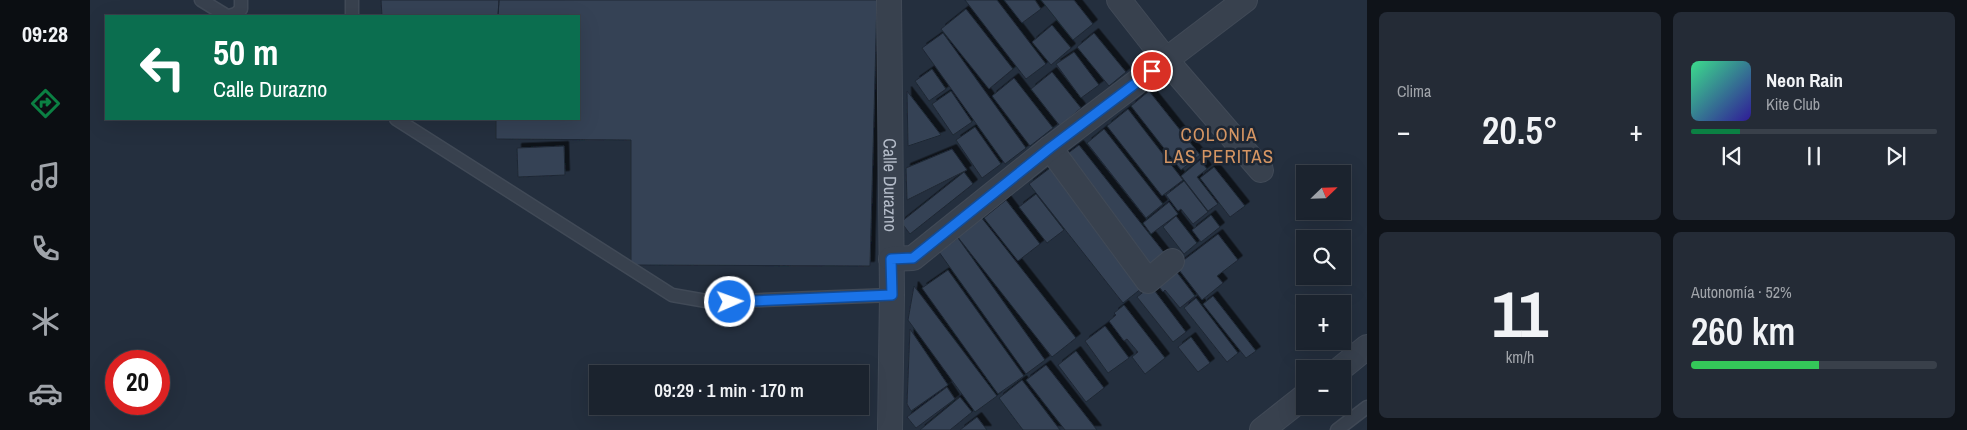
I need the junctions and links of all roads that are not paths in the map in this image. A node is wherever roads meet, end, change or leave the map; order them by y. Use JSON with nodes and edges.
{"nodes":[{"id":1,"x":201,"y":0,"type":"edge"},
{"id":2,"x":241,"y":0,"type":"edge"},
{"id":3,"x":352,"y":0,"type":"edge"},
{"id":4,"x":889,"y":0,"type":"edge"},
{"id":5,"x":1119,"y":0,"type":"edge"},
{"id":6,"x":1245,"y":0,"type":"edge"},
{"id":7,"x":226,"y":15,"type":"edge"},
{"id":8,"x":232,"y":15,"type":"edge"},
{"id":9,"x":352,"y":15,"type":"edge"},
{"id":10,"x":1166,"y":60,"type":"junction"},
{"id":11,"x":398,"y":120,"type":"edge"},
{"id":12,"x":1050,"y":148,"type":"junction"},
{"id":13,"x":1261,"y":170,"type":"dead end"},
{"id":14,"x":891,"y":259,"type":"junction"},
{"id":15,"x":1172,"y":261,"type":"dead end"},
{"id":16,"x":892,"y":295,"type":"junction"},
{"id":17,"x":1367,"y":348,"type":"edge"},
{"id":18,"x":1351,"y":360,"type":"edge"},
{"id":19,"x":1296,"y":403,"type":"edge"},
{"id":20,"x":1367,"y":407,"type":"edge"},
{"id":21,"x":890,"y":430,"type":"edge"},
{"id":22,"x":1262,"y":430,"type":"edge"},
{"id":23,"x":1337,"y":430,"type":"edge"}],
"edges":[{"from":1,"to":7,"type":"lane"},
{"from":2,"to":8,"type":"lane"},
{"from":3,"to":9,"type":"lane"},
{"from":4,"to":14,"type":"street","name":"Calle Durazno"},
{"from":5,"to":10,"type":"street"},
{"from":6,"to":10,"type":"street"},
{"from":10,"to":12,"type":"street"},
{"from":10,"to":13,"type":"street"},
{"from":11,"to":16,"type":"lane"},
{"from":12,"to":14,"type":"street"},
{"from":12,"to":15,"type":"street"},
{"from":14,"to":16,"type":"street","name":"Calle Durazno"},
{"from":16,"to":21,"type":"street","name":"Calle Durazno"},
{"from":17,"to":18,"type":"street"},
{"from":19,"to":22,"type":"street"},
{"from":20,"to":23,"type":"lane"}]}
